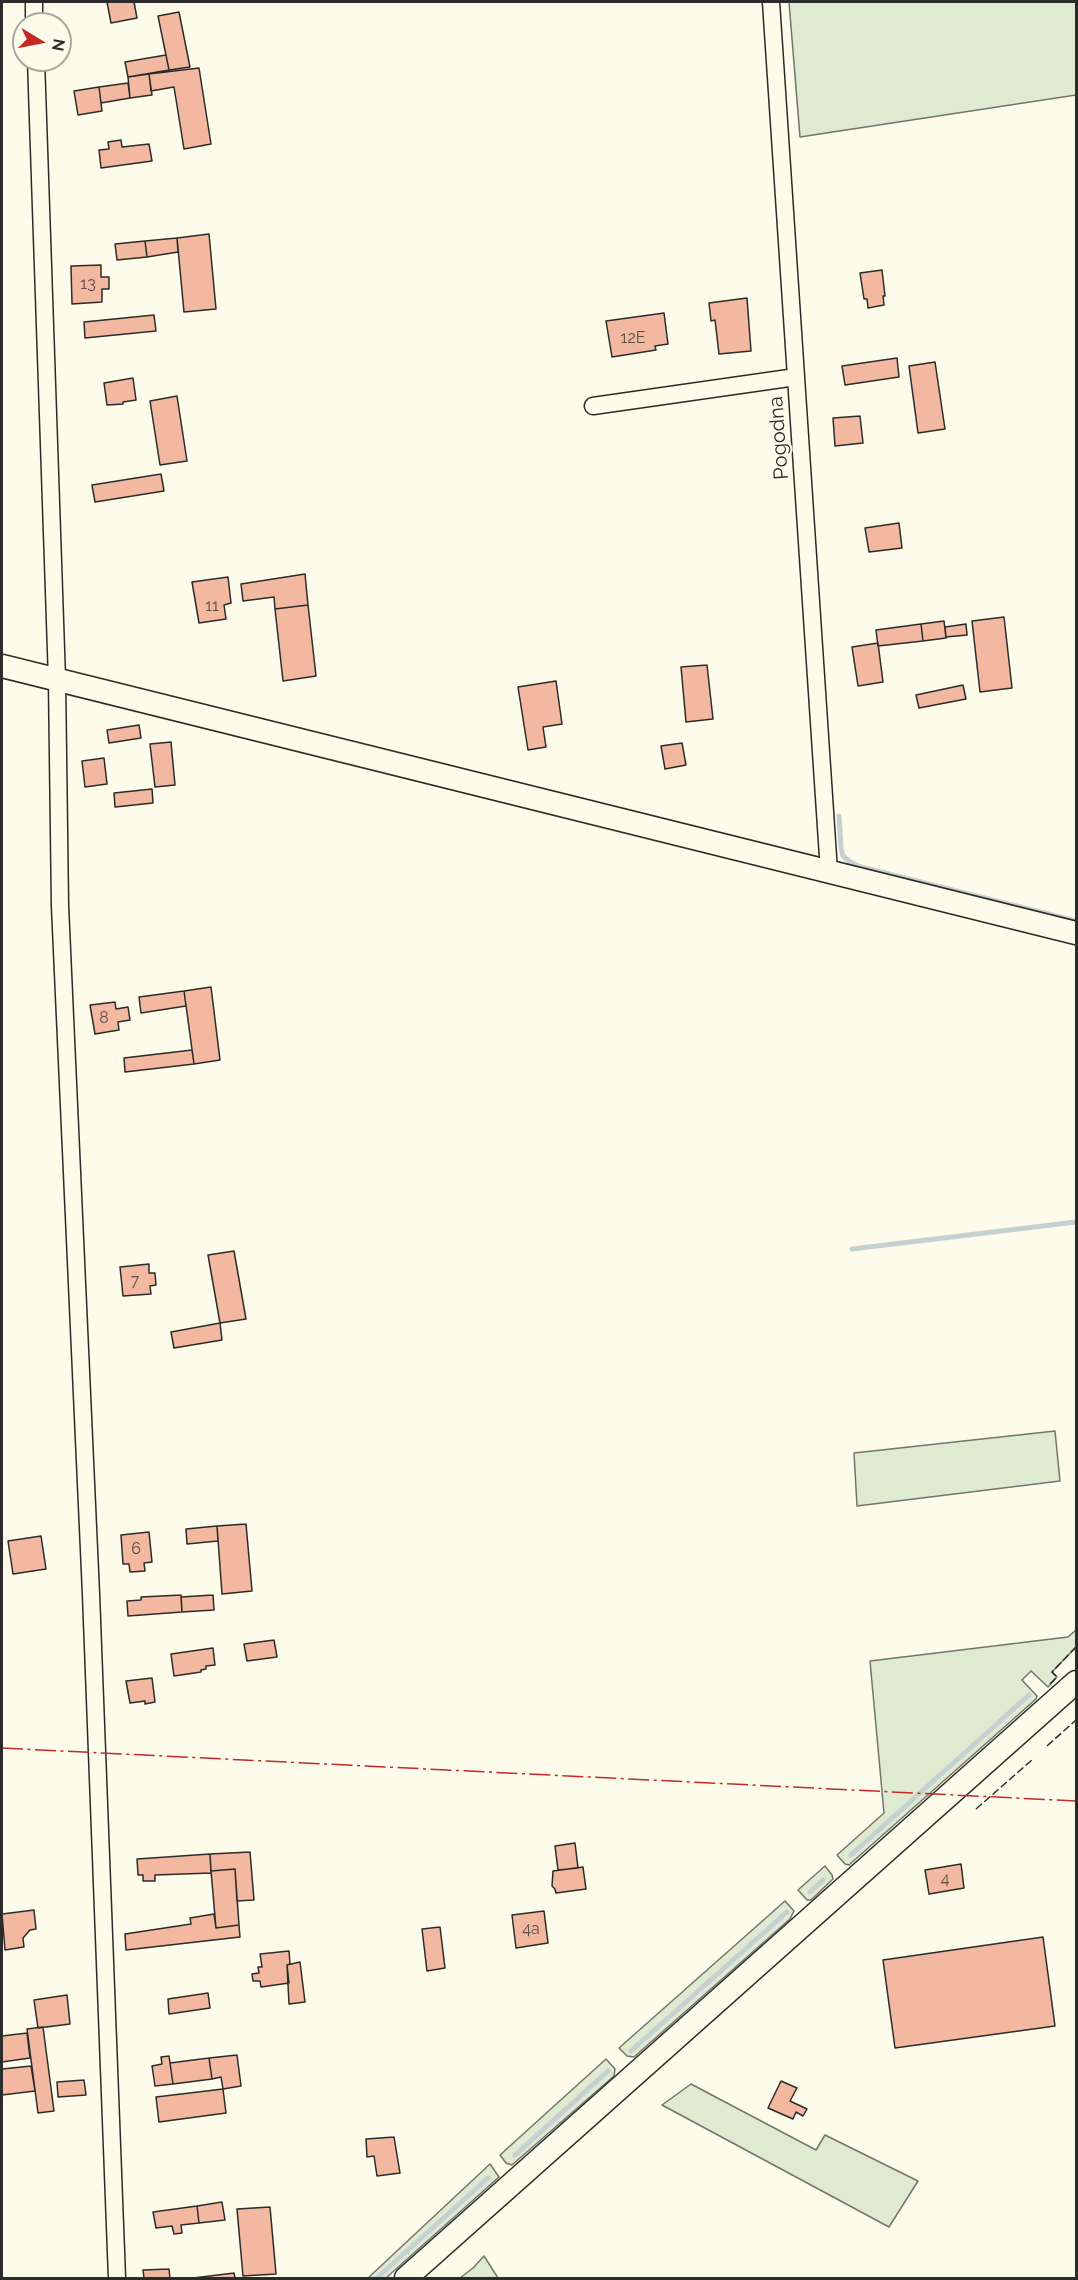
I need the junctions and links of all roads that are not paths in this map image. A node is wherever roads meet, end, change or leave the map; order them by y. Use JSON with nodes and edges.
{"nodes":[{"id":1,"x":771,"y":2,"type":"edge"},
{"id":2,"x":36,"y":72,"type":"edge"},
{"id":3,"x":796,"y":377,"type":"junction"},
{"id":4,"x":593,"y":406,"type":"dead end"},
{"id":5,"x":2,"y":666,"type":"edge"},
{"id":6,"x":57,"y":680,"type":"junction"},
{"id":7,"x":829,"y":872,"type":"junction"},
{"id":8,"x":1077,"y":933,"type":"edge"},
{"id":9,"x":1077,"y":1682,"type":"edge"},
{"id":10,"x":117,"y":2278,"type":"edge"},
{"id":11,"x":406,"y":2278,"type":"edge"}],
"edges":[{"from":1,"to":3,"type":"street","name":"Pogodna"},
{"from":2,"to":6,"type":"street"},
{"from":3,"to":4,"type":"street"},
{"from":3,"to":7,"type":"street","name":"Pogodna"},
{"from":5,"to":6,"type":"street"},
{"from":6,"to":7,"type":"street"},
{"from":6,"to":10,"type":"street"},
{"from":7,"to":8,"type":"street"},
{"from":9,"to":11,"type":"street"}]}
